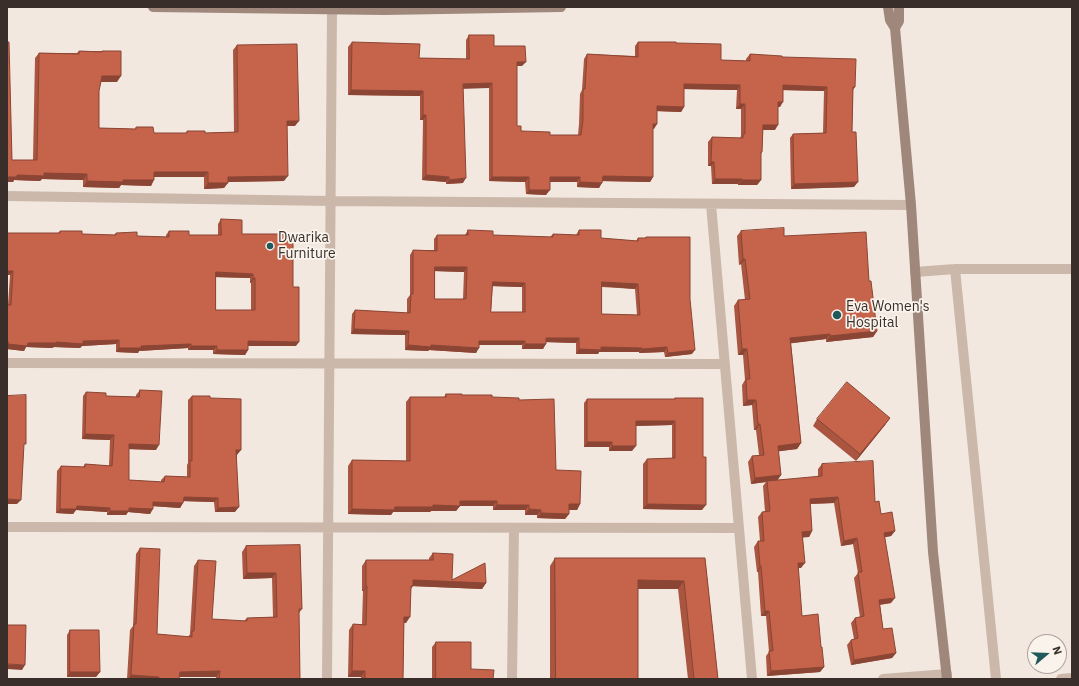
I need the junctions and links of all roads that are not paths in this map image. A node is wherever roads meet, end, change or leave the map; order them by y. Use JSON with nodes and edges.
{"nodes":[{"id":1,"x":153,"y":7,"type":"edge"},
{"id":2,"x":550,"y":7,"type":"edge"},
{"id":3,"x":561,"y":7,"type":"edge"},
{"id":4,"x":888,"y":7,"type":"edge"},
{"id":5,"x":899,"y":7,"type":"edge"},
{"id":6,"x":314,"y":8,"type":"edge"},
{"id":7,"x":412,"y":8,"type":"edge"},
{"id":8,"x":332,"y":10,"type":"junction"},
{"id":9,"x":895,"y":28,"type":"junction"},
{"id":10,"x":7,"y":196,"type":"edge"},
{"id":11,"x":330,"y":201,"type":"junction"},
{"id":12,"x":711,"y":204,"type":"junction"},
{"id":13,"x":911,"y":205,"type":"junction"},
{"id":14,"x":1072,"y":269,"type":"edge"},
{"id":15,"x":955,"y":270,"type":"junction"},
{"id":16,"x":915,"y":272,"type":"junction"},
{"id":17,"x":7,"y":362,"type":"edge"},
{"id":18,"x":329,"y":363,"type":"junction"},
{"id":19,"x":725,"y":364,"type":"junction"},
{"id":20,"x":7,"y":527,"type":"edge"},
{"id":21,"x":328,"y":528,"type":"junction"},
{"id":22,"x":514,"y":528,"type":"junction"},
{"id":23,"x":739,"y":528,"type":"junction"},
{"id":24,"x":947,"y":676,"type":"edge"},
{"id":25,"x":1072,"y":678,"type":"edge"},
{"id":26,"x":327,"y":679,"type":"edge"},
{"id":27,"x":512,"y":679,"type":"edge"},
{"id":28,"x":752,"y":679,"type":"edge"},
{"id":29,"x":883,"y":679,"type":"edge"},
{"id":30,"x":996,"y":679,"type":"edge"},
{"id":31,"x":1061,"y":679,"type":"edge"}],
"edges":[{"from":1,"to":6,"type":"street"},
{"from":2,"to":3,"type":"street"},
{"from":2,"to":7,"type":"street"},
{"from":4,"to":9,"type":"street"},
{"from":5,"to":9,"type":"street"},
{"from":6,"to":8,"type":"street"},
{"from":7,"to":8,"type":"street"},
{"from":8,"to":11,"type":"street"},
{"from":9,"to":13,"type":"street"},
{"from":10,"to":11,"type":"street"},
{"from":11,"to":12,"type":"street"},
{"from":11,"to":18,"type":"street"},
{"from":12,"to":13,"type":"street"},
{"from":12,"to":19,"type":"street"},
{"from":13,"to":16,"type":"street"},
{"from":14,"to":15,"type":"street"},
{"from":15,"to":16,"type":"street"},
{"from":15,"to":30,"type":"street"},
{"from":16,"to":24,"type":"street"},
{"from":17,"to":18,"type":"street"},
{"from":18,"to":19,"type":"street"},
{"from":18,"to":21,"type":"street"},
{"from":19,"to":23,"type":"street"},
{"from":20,"to":21,"type":"street"},
{"from":21,"to":22,"type":"street"},
{"from":21,"to":26,"type":"street"},
{"from":22,"to":23,"type":"street"},
{"from":22,"to":27,"type":"street"},
{"from":23,"to":28,"type":"street"},
{"from":24,"to":29,"type":"street"},
{"from":25,"to":31,"type":"street"}]}
